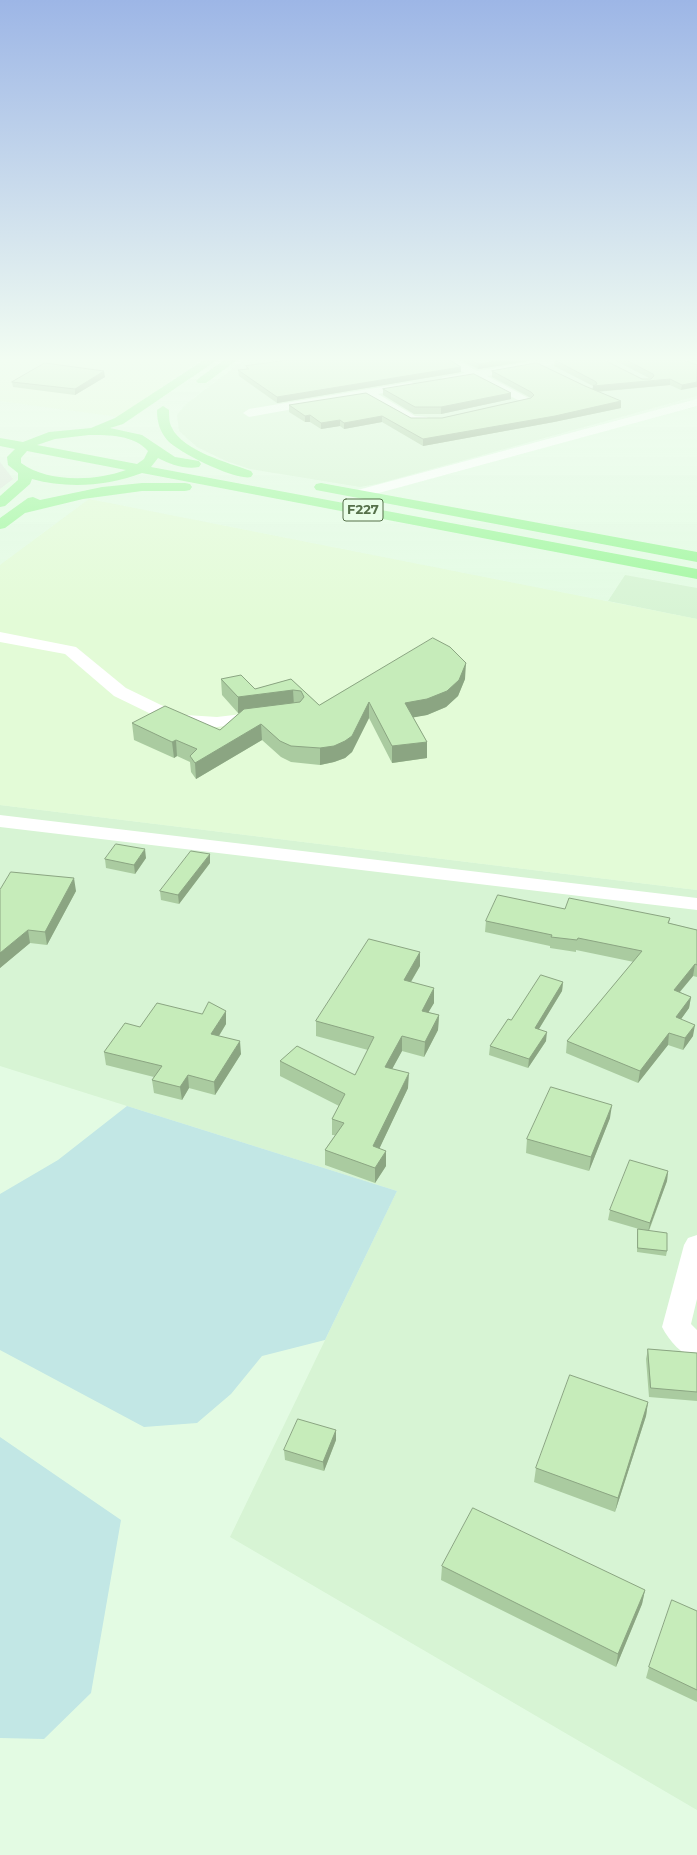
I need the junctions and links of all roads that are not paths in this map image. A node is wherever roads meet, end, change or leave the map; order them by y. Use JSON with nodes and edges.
{"nodes":[{"id":1,"x":24,"y":447,"type":"edge"},
{"id":2,"x":24,"y":447,"type":"edge"},
{"id":3,"x":49,"y":447,"type":"edge"},
{"id":4,"x":152,"y":447,"type":"edge"},
{"id":5,"x":184,"y":447,"type":"edge"},
{"id":6,"x":533,"y":447,"type":"edge"},
{"id":7,"x":562,"y":447,"type":"edge"},
{"id":8,"x":155,"y":451,"type":"junction"},
{"id":9,"x":0,"y":452,"type":"edge"},
{"id":10,"x":14,"y":457,"type":"junction"},
{"id":11,"x":25,"y":473,"type":"junction"},
{"id":12,"x":246,"y":474,"type":"junction"},
{"id":13,"x":262,"y":476,"type":"dead end"},
{"id":14,"x":109,"y":478,"type":"junction"},
{"id":15,"x":203,"y":480,"type":"junction"},
{"id":16,"x":86,"y":481,"type":"junction"},
{"id":17,"x":306,"y":484,"type":"dead end"},
{"id":18,"x":359,"y":494,"type":"junction"},
{"id":19,"x":0,"y":503,"type":"edge"},
{"id":20,"x":409,"y":504,"type":"junction"},
{"id":21,"x":21,"y":510,"type":"junction"},
{"id":22,"x":0,"y":525,"type":"edge"},
{"id":23,"x":528,"y":538,"type":"junction"},
{"id":24,"x":697,"y":557,"type":"edge"},
{"id":25,"x":697,"y":565,"type":"edge"},
{"id":26,"x":697,"y":574,"type":"edge"},
{"id":27,"x":697,"y":582,"type":"edge"},
{"id":28,"x":0,"y":638,"type":"edge"},
{"id":29,"x":278,"y":714,"type":"edge"},
{"id":30,"x":0,"y":820,"type":"edge"},
{"id":31,"x":697,"y":904,"type":"edge"},
{"id":32,"x":697,"y":1245,"type":"edge"},
{"id":33,"x":697,"y":1348,"type":"edge"}],
"edges":[{"from":1,"to":10,"type":"main road"},
{"from":2,"to":15,"type":"main road","number":"F227"},
{"from":3,"to":15,"type":"main road","number":"F227"},
{"from":4,"to":8,"type":"main road"},
{"from":5,"to":12,"type":"main road"},
{"from":6,"to":18,"type":"street"},
{"from":7,"to":20,"type":"street"},
{"from":8,"to":12,"type":"main road"},
{"from":8,"to":14,"type":"main road"},
{"from":9,"to":10,"type":"main road"},
{"from":10,"to":11,"type":"main road"},
{"from":11,"to":16,"type":"main road"},
{"from":11,"to":19,"type":"main road"},
{"from":12,"to":13,"type":"main road"},
{"from":14,"to":15,"type":"main road"},
{"from":14,"to":16,"type":"main road"},
{"from":15,"to":21,"type":"main road"},
{"from":15,"to":23,"type":"main road","number":"F227"},
{"from":15,"to":27,"type":"main road"},
{"from":16,"to":21,"type":"main road"},
{"from":17,"to":18,"type":"main road"},
{"from":18,"to":20,"type":"main road"},
{"from":20,"to":24,"type":"main road"},
{"from":21,"to":22,"type":"main road"},
{"from":23,"to":25,"type":"main road","number":"F227"},
{"from":23,"to":26,"type":"main road","number":"F227"},
{"from":28,"to":29,"type":"street"},
{"from":30,"to":31,"type":"street"},
{"from":32,"to":33,"type":"street"}]}
